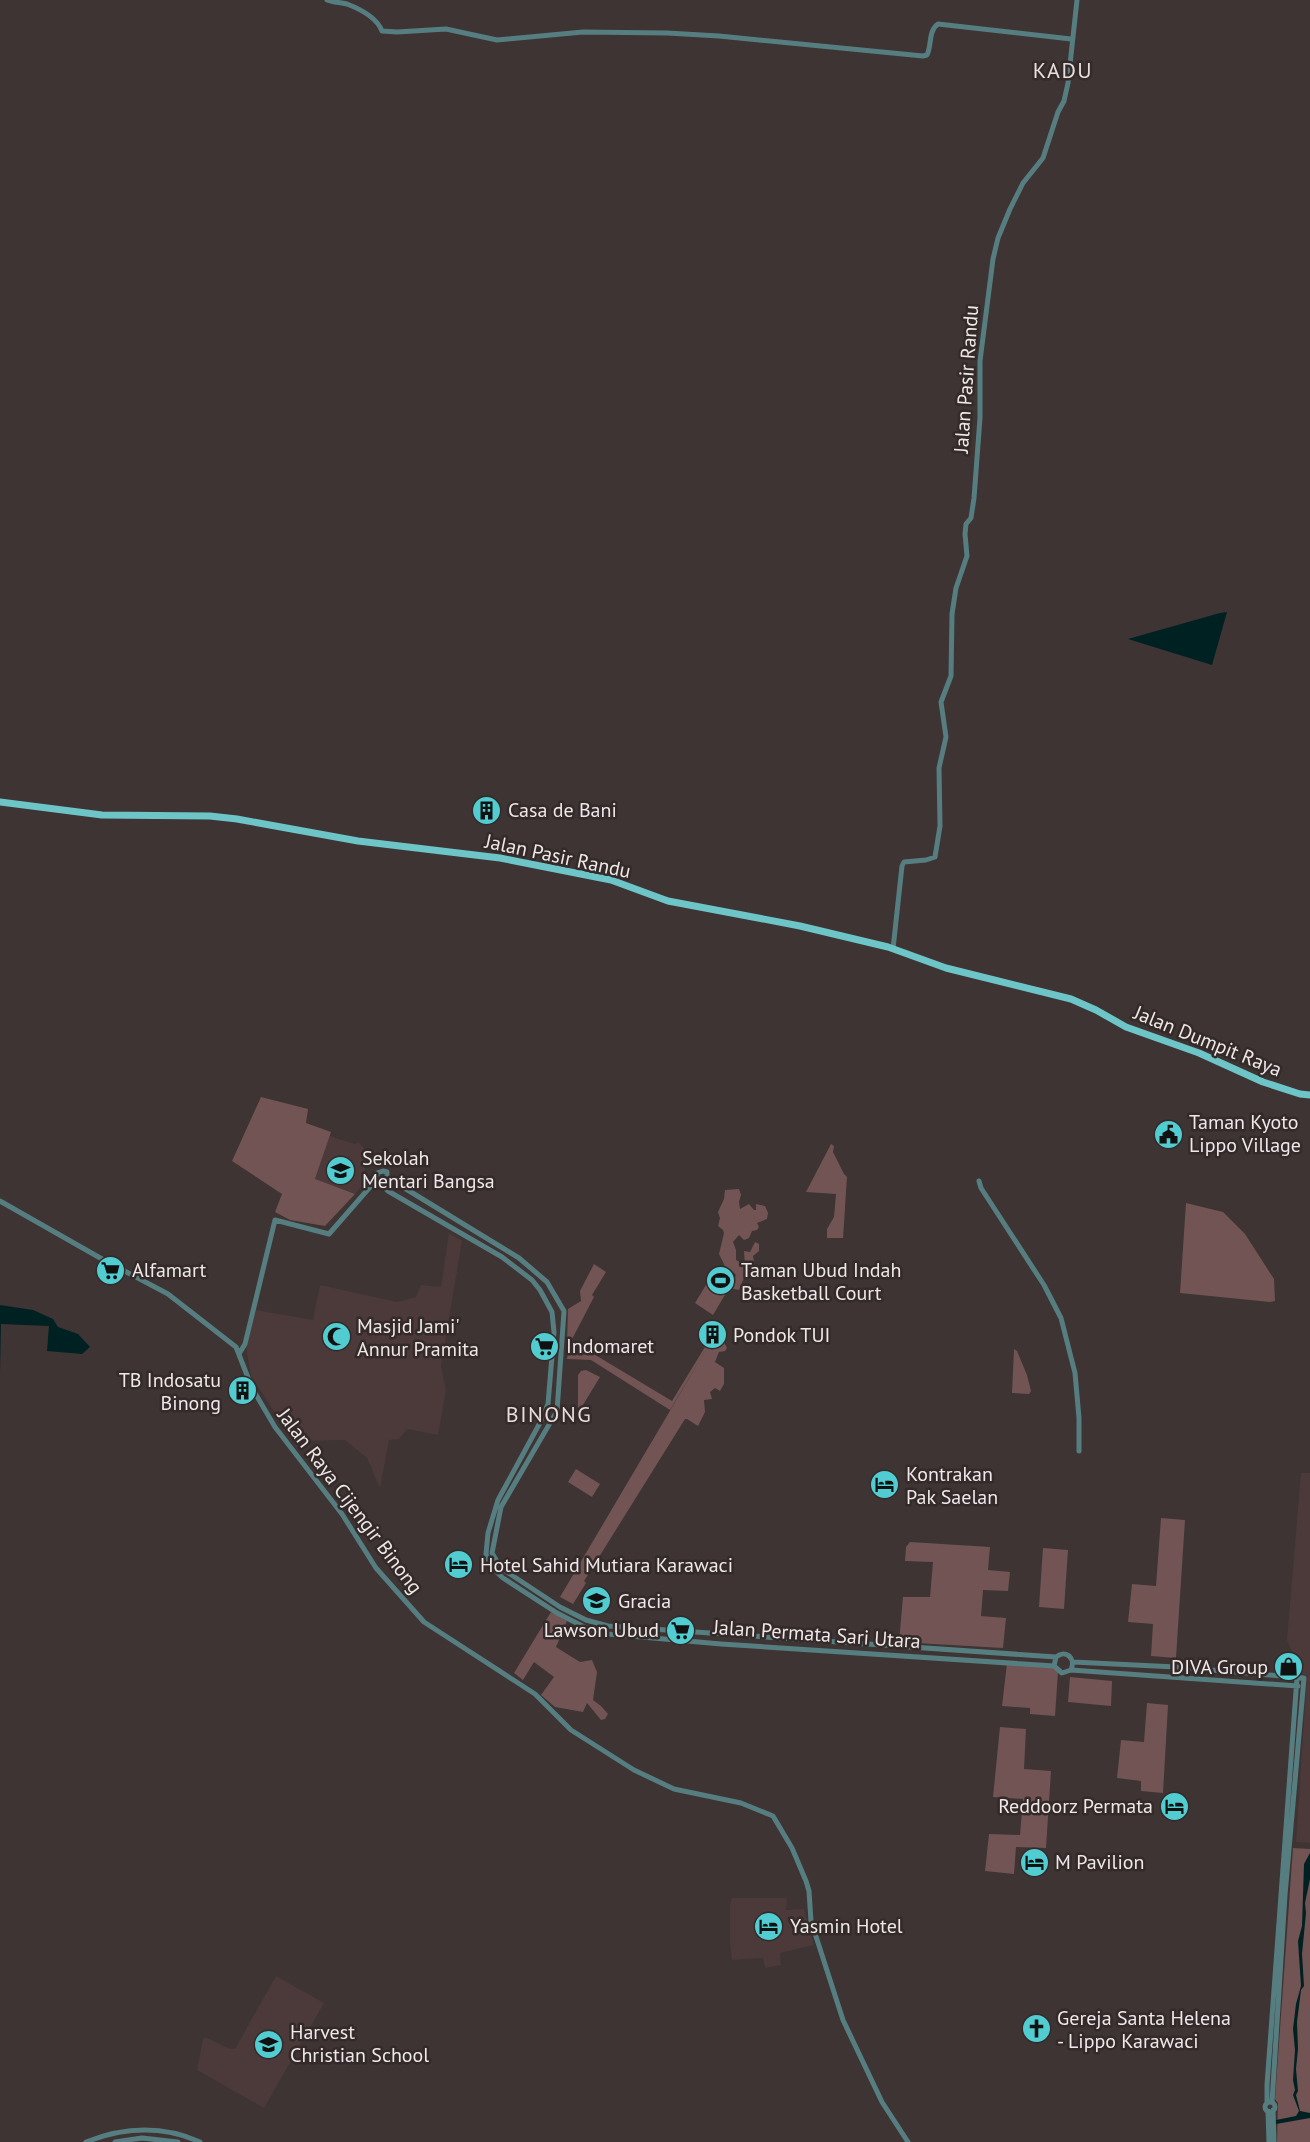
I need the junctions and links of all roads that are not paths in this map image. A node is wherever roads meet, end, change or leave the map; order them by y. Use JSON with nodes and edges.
{"nodes":[{"id":1,"x":327,"y":0,"type":"edge"},
{"id":2,"x":1077,"y":0,"type":"edge"},
{"id":3,"x":1071,"y":39,"type":"junction"},
{"id":4,"x":0,"y":802,"type":"edge"},
{"id":5,"x":893,"y":949,"type":"junction"},
{"id":6,"x":1096,"y":1010,"type":"joint"},
{"id":7,"x":1310,"y":1095,"type":"edge"},
{"id":8,"x":388,"y":1178,"type":"junction"},
{"id":9,"x":379,"y":1181,"type":"junction"},
{"id":10,"x":979,"y":1181,"type":"dead end"},
{"id":11,"x":0,"y":1201,"type":"edge"},
{"id":12,"x":506,"y":1251,"type":"junction"},
{"id":13,"x":502,"y":1257,"type":"junction"},
{"id":14,"x":547,"y":1282,"type":"junction"},
{"id":15,"x":540,"y":1290,"type":"junction"},
{"id":16,"x":237,"y":1351,"type":"junction"},
{"id":17,"x":552,"y":1351,"type":"junction"},
{"id":18,"x":562,"y":1352,"type":"junction"},
{"id":19,"x":527,"y":1448,"type":"junction"},
{"id":20,"x":1079,"y":1451,"type":"dead end"},
{"id":21,"x":537,"y":1453,"type":"junction"},
{"id":22,"x":1056,"y":1657,"type":"junction"},
{"id":23,"x":1073,"y":1662,"type":"junction"},
{"id":24,"x":1054,"y":1666,"type":"junction"},
{"id":25,"x":1071,"y":1670,"type":"junction"},
{"id":26,"x":1300,"y":1686,"type":"junction"},
{"id":27,"x":1271,"y":2132,"type":"junction"},
{"id":28,"x":86,"y":2142,"type":"edge"},
{"id":29,"x":115,"y":2142,"type":"edge"},
{"id":30,"x":178,"y":2142,"type":"edge"},
{"id":31,"x":200,"y":2142,"type":"edge"},
{"id":32,"x":908,"y":2142,"type":"edge"},
{"id":33,"x":1269,"y":2142,"type":"edge"},
{"id":34,"x":1274,"y":2142,"type":"edge"}],
"edges":[{"from":1,"to":3,"type":"street"},
{"from":2,"to":3,"type":"street","name":"Jalan Pasir Randu"},
{"from":3,"to":5,"type":"street","name":"Jalan Pasir Randu"},
{"from":4,"to":5,"type":"main road","name":"Jalan Pasir Randu"},
{"from":5,"to":6,"type":"main road","name":"Jalan Pasir Randu"},
{"from":6,"to":7,"type":"main road","name":"Jalan Dumpit Raya"},
{"from":8,"to":9,"type":"street"},
{"from":8,"to":9,"type":"street"},
{"from":8,"to":12,"type":"street","name":"Jalan Permata Sari Utara"},
{"from":9,"to":13,"type":"street"},
{"from":9,"to":16,"type":"street"},
{"from":10,"to":20,"type":"street"},
{"from":11,"to":16,"type":"street"},
{"from":12,"to":13,"type":"street"},
{"from":12,"to":14,"type":"street","name":"Jalan Permata Sari Utara"},
{"from":13,"to":15,"type":"street"},
{"from":14,"to":15,"type":"street"},
{"from":14,"to":18,"type":"street","name":"Jalan Permata Sari Utara"},
{"from":15,"to":17,"type":"street","name":"Jalan Permata Sari Utara"},
{"from":16,"to":32,"type":"street","name":"Jalan Raya Cijengir Binong"},
{"from":17,"to":18,"type":"street"},
{"from":17,"to":19,"type":"street","name":"Jalan Permata Sari Utara"},
{"from":18,"to":21,"type":"street","name":"Jalan Permata Sari Utara"},
{"from":19,"to":21,"type":"street"},
{"from":19,"to":24,"type":"street","name":"Jalan Permata Sari Utara"},
{"from":21,"to":22,"type":"street","name":"Jalan Permata Sari Utara"},
{"from":22,"to":23,"type":"street"},
{"from":22,"to":24,"type":"street"},
{"from":23,"to":25,"type":"street"},
{"from":23,"to":26,"type":"street"},
{"from":24,"to":25,"type":"street"},
{"from":25,"to":26,"type":"street"},
{"from":26,"to":27,"type":"street"},
{"from":27,"to":33,"type":"street"},
{"from":27,"to":34,"type":"street"},
{"from":28,"to":31,"type":"street"},
{"from":29,"to":30,"type":"street"}]}
